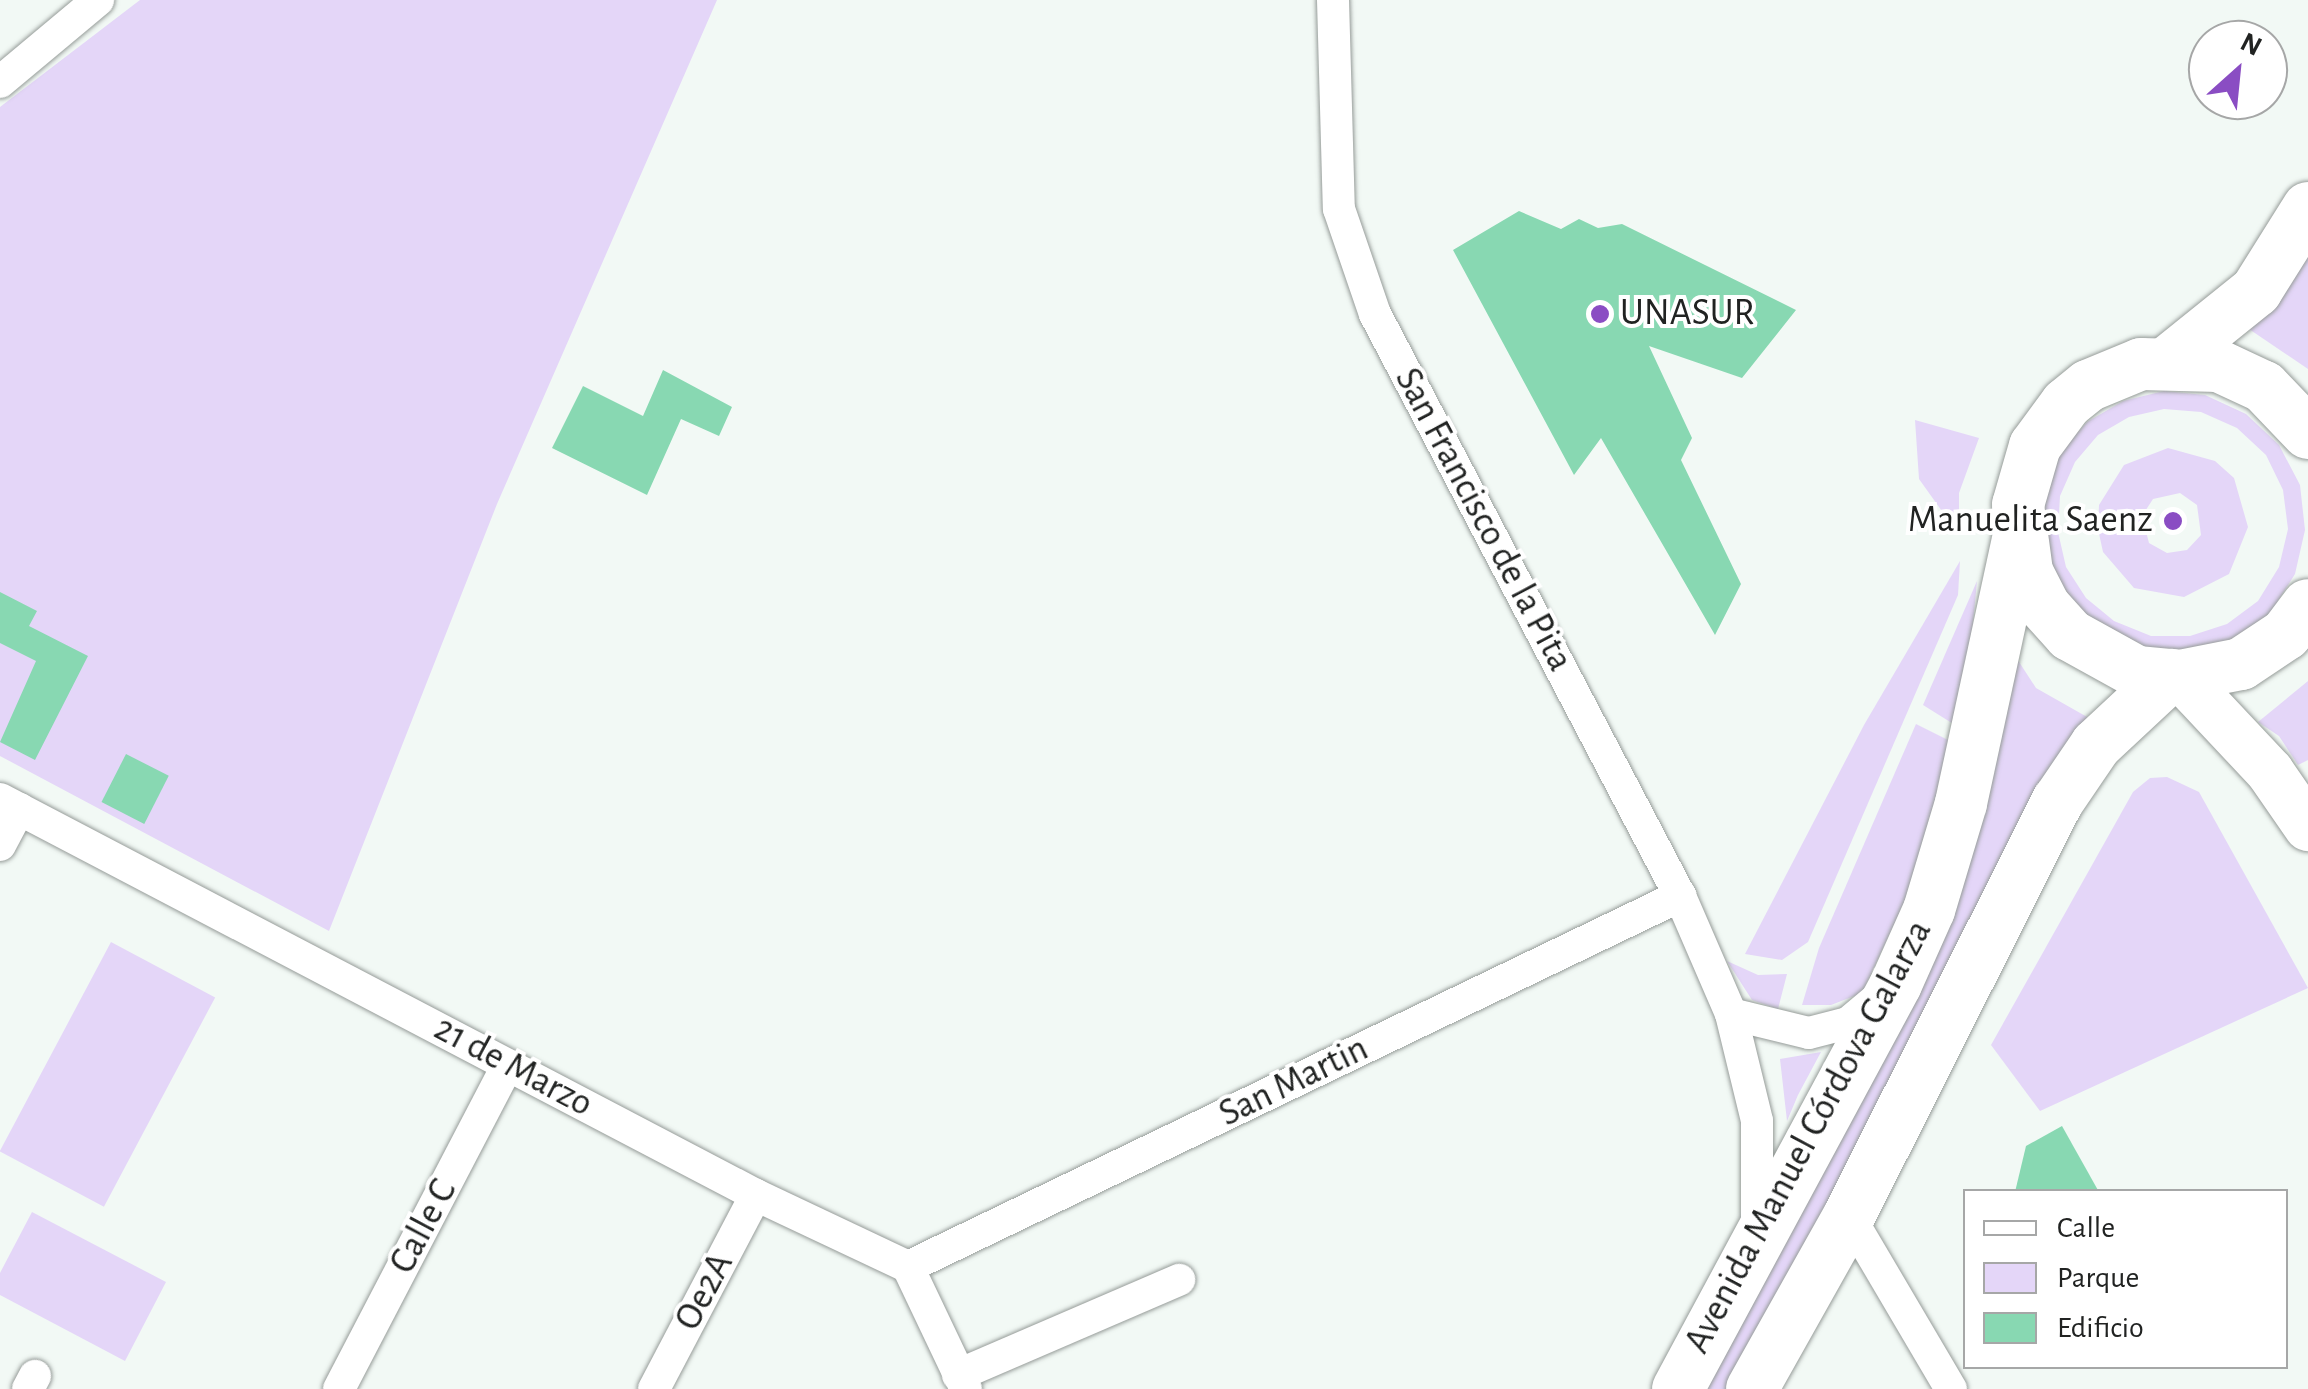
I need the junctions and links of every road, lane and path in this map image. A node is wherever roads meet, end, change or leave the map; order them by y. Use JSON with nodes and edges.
{"nodes":[{"id":1,"x":98,"y":0,"type":"edge"},
{"id":2,"x":1333,"y":0,"type":"edge"},
{"id":3,"x":0,"y":82,"type":"edge"},
{"id":4,"x":2308,"y":208,"type":"edge"},
{"id":5,"x":2170,"y":360,"type":"junction"},
{"id":6,"x":2308,"y":433,"type":"edge"},
{"id":7,"x":2018,"y":534,"type":"junction"},
{"id":8,"x":2308,"y":605,"type":"edge"},
{"id":9,"x":2176,"y":676,"type":"junction"},
{"id":10,"x":9,"y":804,"type":"edge"},
{"id":11,"x":2308,"y":827,"type":"edge"},
{"id":12,"x":0,"y":845,"type":"edge"},
{"id":13,"x":1680,"y":896,"type":"junction"},
{"id":14,"x":1896,"y":984,"type":"junction"},
{"id":15,"x":1730,"y":1014,"type":"junction"},
{"id":16,"x":508,"y":1064,"type":"junction"},
{"id":17,"x":756,"y":1194,"type":"junction"},
{"id":18,"x":1849,"y":1216,"type":"junction"},
{"id":19,"x":1756,"y":1239,"type":"junction"},
{"id":20,"x":908,"y":1267,"type":"junction"},
{"id":21,"x":1178,"y":1280,"type":"dead end"},
{"id":22,"x":962,"y":1382,"type":"edge"},
{"id":23,"x":339,"y":1389,"type":"edge"},
{"id":24,"x":654,"y":1389,"type":"edge"},
{"id":25,"x":1678,"y":1389,"type":"edge"},
{"id":26,"x":1752,"y":1389,"type":"edge"},
{"id":27,"x":1950,"y":1389,"type":"edge"}],
"edges":[{"from":1,"to":3,"type":"street"},
{"from":2,"to":13,"type":"street","name":"San Francisco de la Pita"},
{"from":4,"to":5,"type":"main road"},
{"from":5,"to":6,"type":"main road"},
{"from":5,"to":7,"type":"main road","name":"Avenida Manuel Córdova Galarza"},
{"from":7,"to":9,"type":"main road"},
{"from":7,"to":14,"type":"main road","name":"Avenida Manuel Córdova Galarza"},
{"from":8,"to":9,"type":"main road"},
{"from":9,"to":11,"type":"main road"},
{"from":9,"to":18,"type":"main road","name":"Avenida Manuel Córdova Galarza"},
{"from":10,"to":12,"type":"street"},
{"from":10,"to":16,"type":"street","name":"21 de Marzo"},
{"from":13,"to":15,"type":"street","name":"San Francisco de la Pita"},
{"from":13,"to":20,"type":"street","name":"San Martin"},
{"from":14,"to":15,"type":"street"},
{"from":14,"to":19,"type":"main road","name":"Avenida Manuel Córdova Galarza"},
{"from":15,"to":19,"type":"street","name":"San Francisco de la Pita"},
{"from":16,"to":17,"type":"street","name":"21 de Marzo"},
{"from":16,"to":23,"type":"street","name":"Calle C"},
{"from":17,"to":20,"type":"street","name":"21 de Marzo"},
{"from":17,"to":24,"type":"street","name":"Oe2A"},
{"from":18,"to":26,"type":"main road","name":"Avenida Manuel Córdova Galarza"},
{"from":18,"to":27,"type":"street"},
{"from":19,"to":25,"type":"main road","name":"Avenida Manuel Córdova Galarza"},
{"from":20,"to":22,"type":"street"},
{"from":21,"to":22,"type":"street"}]}
